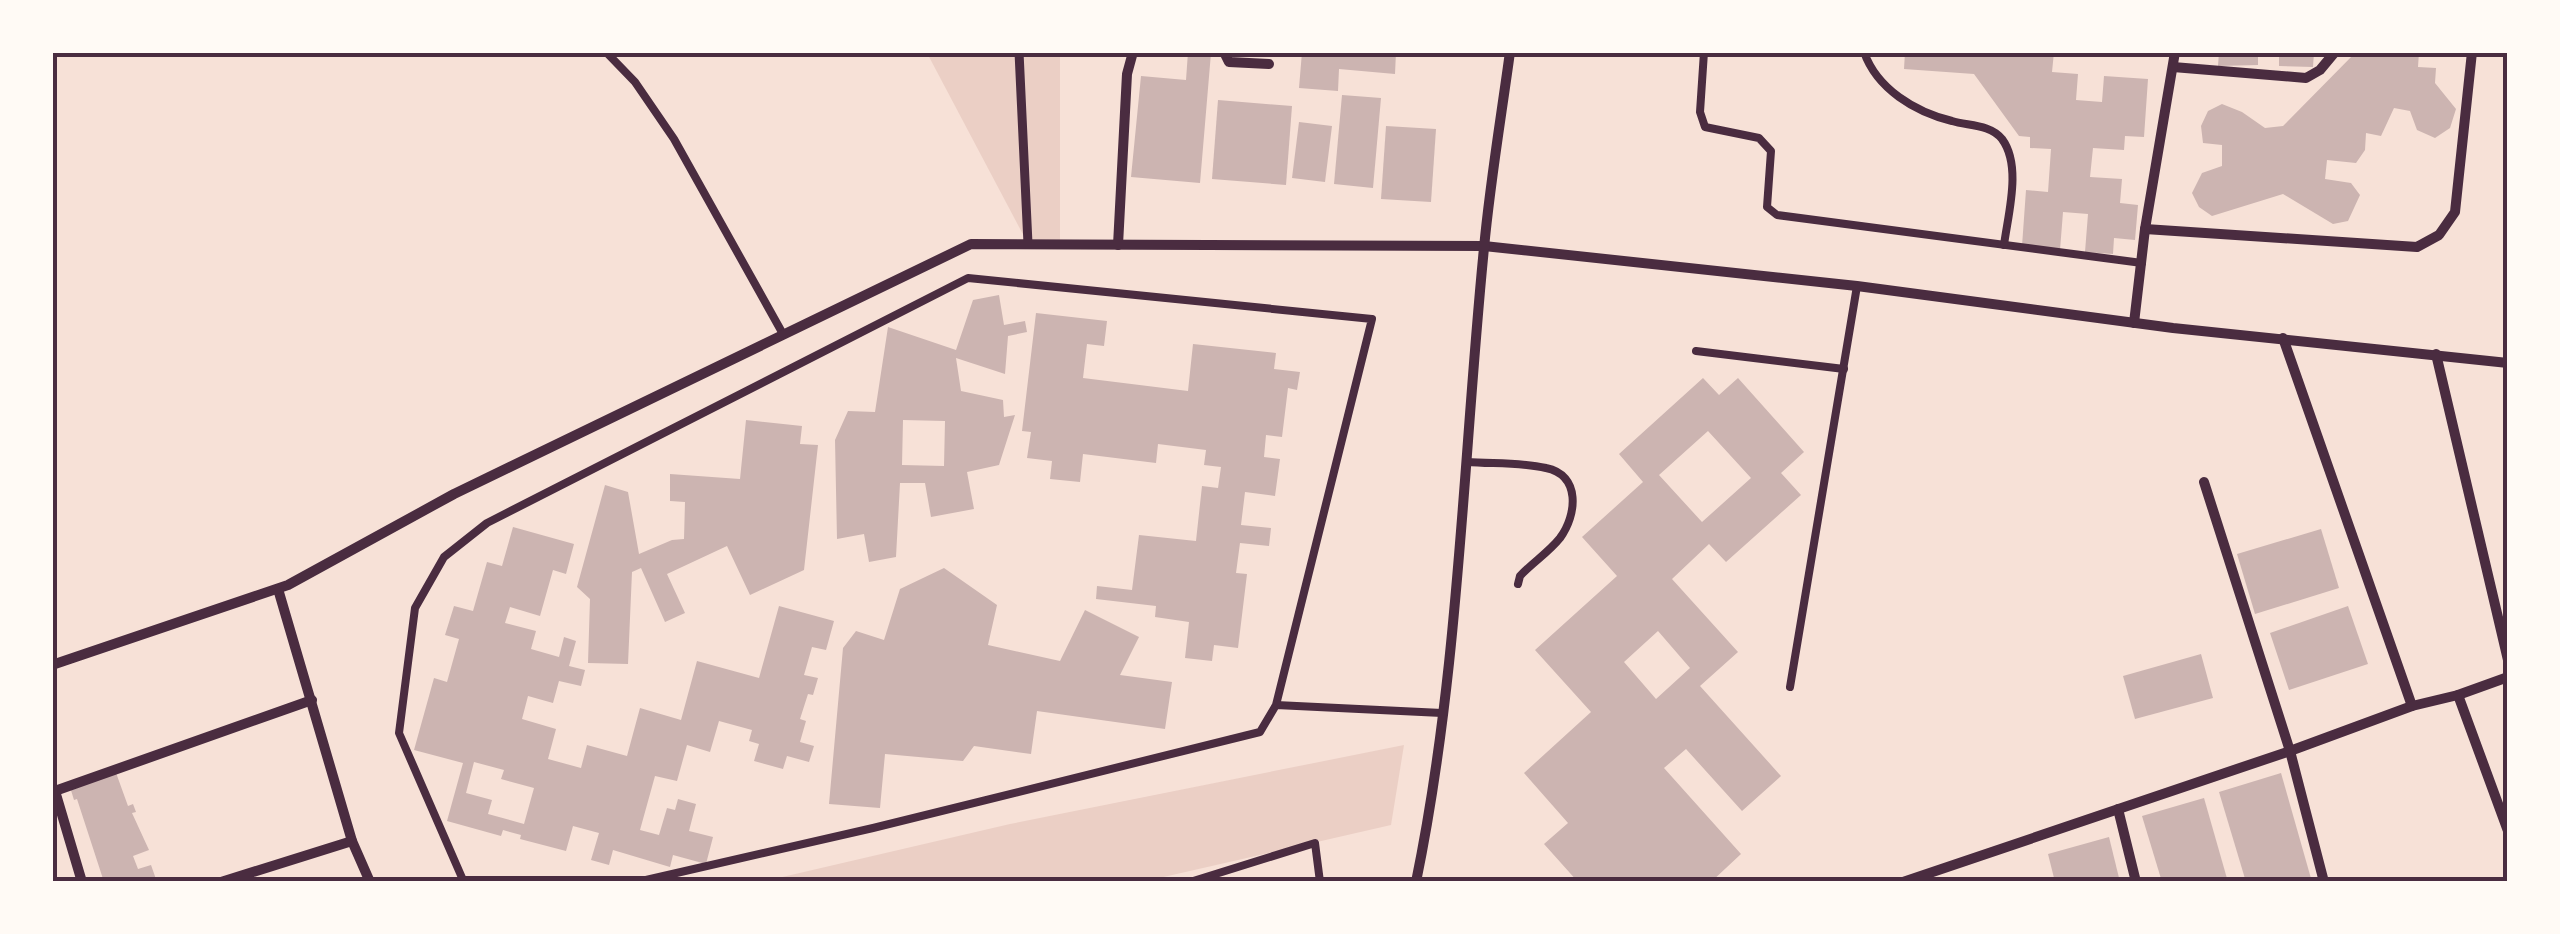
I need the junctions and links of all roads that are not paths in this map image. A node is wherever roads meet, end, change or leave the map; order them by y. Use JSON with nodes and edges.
{"nodes":[{"id":1,"x":606,"y":52,"type":"edge"},
{"id":2,"x":1020,"y":52,"type":"edge"},
{"id":3,"x":1133,"y":52,"type":"edge"},
{"id":4,"x":1224,"y":52,"type":"edge"},
{"id":5,"x":1510,"y":52,"type":"edge"},
{"id":6,"x":1704,"y":52,"type":"edge"},
{"id":7,"x":1864,"y":52,"type":"edge"},
{"id":8,"x":2175,"y":52,"type":"edge"},
{"id":9,"x":2335,"y":52,"type":"edge"},
{"id":10,"x":2472,"y":52,"type":"edge"},
{"id":11,"x":1269,"y":64,"type":"dead end"},
{"id":12,"x":2172,"y":67,"type":"junction"},
{"id":13,"x":2145,"y":229,"type":"junction"},
{"id":14,"x":1028,"y":244,"type":"junction"},
{"id":15,"x":1118,"y":245,"type":"junction"},
{"id":16,"x":2004,"y":245,"type":"junction"},
{"id":17,"x":1484,"y":246,"type":"junction"},
{"id":18,"x":2142,"y":263,"type":"junction"},
{"id":19,"x":1857,"y":286,"type":"junction"},
{"id":20,"x":2134,"y":323,"type":"junction"},
{"id":21,"x":783,"y":334,"type":"junction"},
{"id":22,"x":2283,"y":338,"type":"junction"},
{"id":23,"x":1696,"y":351,"type":"dead end"},
{"id":24,"x":2436,"y":354,"type":"junction"},
{"id":25,"x":2508,"y":363,"type":"edge"},
{"id":26,"x":1844,"y":369,"type":"junction"},
{"id":27,"x":1467,"y":462,"type":"junction"},
{"id":28,"x":2204,"y":482,"type":"dead end"},
{"id":29,"x":1518,"y":584,"type":"dead end"},
{"id":30,"x":278,"y":589,"type":"junction"},
{"id":31,"x":2508,"y":660,"type":"edge"},
{"id":32,"x":52,"y":665,"type":"edge"},
{"id":33,"x":2508,"y":677,"type":"edge"},
{"id":34,"x":1790,"y":687,"type":"dead end"},
{"id":35,"x":2458,"y":695,"type":"junction"},
{"id":36,"x":312,"y":700,"type":"junction"},
{"id":37,"x":1276,"y":705,"type":"junction"},
{"id":38,"x":2412,"y":706,"type":"junction"},
{"id":39,"x":1442,"y":713,"type":"junction"},
{"id":40,"x":2290,"y":751,"type":"junction"},
{"id":41,"x":54,"y":792,"type":"edge"},
{"id":42,"x":2118,"y":808,"type":"junction"},
{"id":43,"x":2508,"y":831,"type":"edge"},
{"id":44,"x":352,"y":841,"type":"junction"},
{"id":45,"x":1942,"y":868,"type":"junction"},
{"id":46,"x":82,"y":882,"type":"edge"},
{"id":47,"x":220,"y":882,"type":"edge"},
{"id":48,"x":370,"y":882,"type":"edge"},
{"id":49,"x":1190,"y":882,"type":"edge"},
{"id":50,"x":1320,"y":882,"type":"edge"},
{"id":51,"x":1416,"y":882,"type":"edge"},
{"id":52,"x":1903,"y":882,"type":"edge"},
{"id":53,"x":1945,"y":882,"type":"edge"},
{"id":54,"x":2136,"y":882,"type":"edge"},
{"id":55,"x":2324,"y":882,"type":"edge"}],
"edges":[{"from":1,"to":21,"type":"lane"},
{"from":2,"to":14,"type":"street"},
{"from":3,"to":15,"type":"street"},
{"from":4,"to":11,"type":"street"},
{"from":5,"to":17,"type":"street"},
{"from":6,"to":16,"type":"lane"},
{"from":7,"to":16,"type":"lane"},
{"from":8,"to":12,"type":"street"},
{"from":9,"to":12,"type":"street"},
{"from":10,"to":13,"type":"street"},
{"from":12,"to":13,"type":"street"},
{"from":13,"to":18,"type":"street"},
{"from":14,"to":15,"type":"street"},
{"from":14,"to":21,"type":"street"},
{"from":15,"to":17,"type":"street"},
{"from":16,"to":18,"type":"lane"},
{"from":17,"to":19,"type":"street"},
{"from":17,"to":27,"type":"street"},
{"from":18,"to":20,"type":"street"},
{"from":19,"to":20,"type":"street"},
{"from":19,"to":26,"type":"lane"},
{"from":20,"to":22,"type":"street"},
{"from":21,"to":30,"type":"street"},
{"from":22,"to":24,"type":"street"},
{"from":22,"to":38,"type":"street"},
{"from":23,"to":26,"type":"lane"},
{"from":24,"to":25,"type":"street"},
{"from":24,"to":31,"type":"street"},
{"from":26,"to":34,"type":"lane"},
{"from":27,"to":29,"type":"lane"},
{"from":27,"to":39,"type":"street"},
{"from":28,"to":40,"type":"street"},
{"from":30,"to":32,"type":"street"},
{"from":30,"to":36,"type":"street"},
{"from":33,"to":35,"type":"street"},
{"from":35,"to":38,"type":"street"},
{"from":35,"to":43,"type":"street"},
{"from":36,"to":41,"type":"street"},
{"from":36,"to":44,"type":"street"},
{"from":37,"to":37,"type":"lane"},
{"from":37,"to":39,"type":"lane"},
{"from":38,"to":40,"type":"street"},
{"from":39,"to":51,"type":"street"},
{"from":40,"to":42,"type":"street"},
{"from":40,"to":55,"type":"street"},
{"from":41,"to":46,"type":"street"},
{"from":42,"to":45,"type":"street"},
{"from":42,"to":54,"type":"street"},
{"from":44,"to":47,"type":"street"},
{"from":44,"to":48,"type":"street"},
{"from":45,"to":52,"type":"street"},
{"from":45,"to":53,"type":"street"},
{"from":49,"to":50,"type":"lane"}]}
